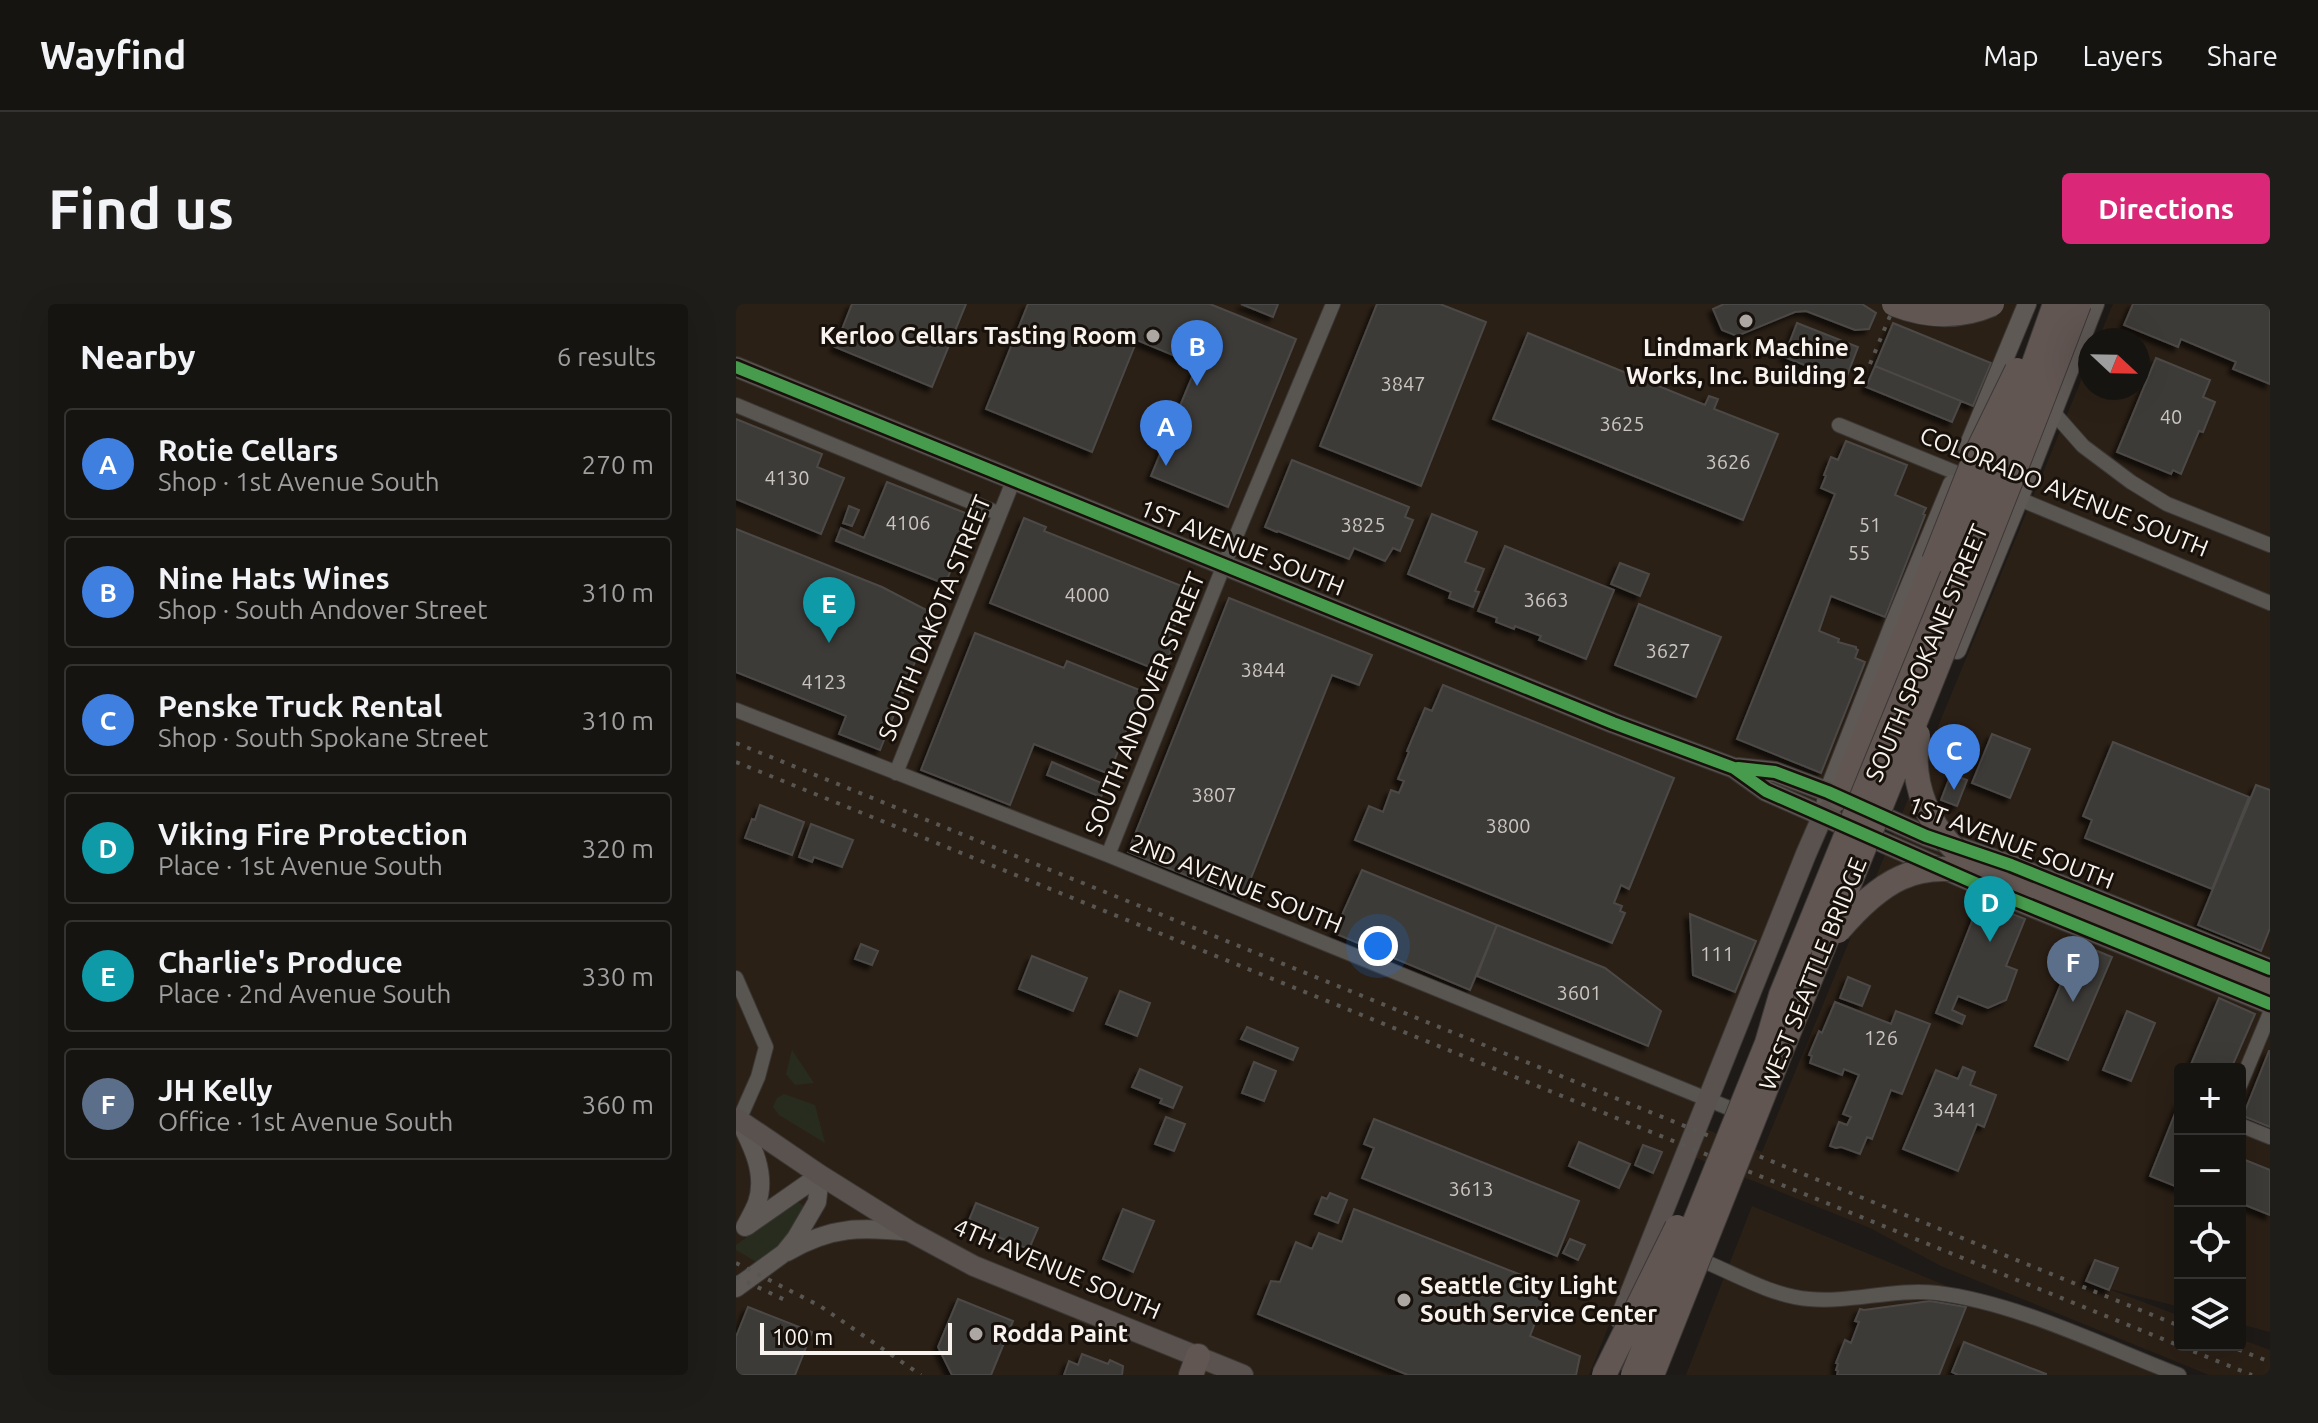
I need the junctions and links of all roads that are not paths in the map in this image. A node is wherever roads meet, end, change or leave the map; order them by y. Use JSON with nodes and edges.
{"nodes":[{"id":1,"x":1333,"y":304,"type":"edge"},
{"id":2,"x":1894,"y":304,"type":"edge"},
{"id":3,"x":1992,"y":304,"type":"edge"},
{"id":4,"x":2027,"y":304,"type":"edge"},
{"id":5,"x":2053,"y":304,"type":"edge"},
{"id":6,"x":2079,"y":304,"type":"edge"},
{"id":7,"x":2092,"y":304,"type":"edge"},
{"id":8,"x":2009,"y":347,"type":"junction"},
{"id":9,"x":736,"y":367,"type":"edge"},
{"id":10,"x":2063,"y":369,"type":"junction"},
{"id":11,"x":736,"y":405,"type":"edge"},
{"id":12,"x":2053,"y":412,"type":"junction"},
{"id":13,"x":1839,"y":425,"type":"dead end"},
{"id":14,"x":1957,"y":473,"type":"junction"},
{"id":15,"x":1014,"y":479,"type":"junction"},
{"id":16,"x":2019,"y":499,"type":"junction"},
{"id":17,"x":1000,"y":514,"type":"junction"},
{"id":18,"x":2270,"y":545,"type":"edge"},
{"id":19,"x":1926,"y":547,"type":"junction"},
{"id":20,"x":1224,"y":565,"type":"junction"},
{"id":21,"x":1988,"y":574,"type":"junction"},
{"id":22,"x":2270,"y":603,"type":"edge"},
{"id":23,"x":1925,"y":701,"type":"junction"},
{"id":24,"x":736,"y":710,"type":"edge"},
{"id":25,"x":896,"y":773,"type":"junction"},
{"id":26,"x":1830,"y":802,"type":"junction"},
{"id":27,"x":1887,"y":818,"type":"junction"},
{"id":28,"x":1878,"y":839,"type":"junction"},
{"id":29,"x":1108,"y":855,"type":"junction"},
{"id":30,"x":2005,"y":882,"type":"junction"},
{"id":31,"x":1823,"y":948,"type":"junction"},
{"id":32,"x":2270,"y":969,"type":"edge"},
{"id":33,"x":736,"y":978,"type":"edge"},
{"id":34,"x":2270,"y":986,"type":"edge"},
{"id":35,"x":1781,"y":995,"type":"junction"},
{"id":36,"x":2270,"y":1004,"type":"edge"},
{"id":37,"x":2270,"y":1013,"type":"edge"},
{"id":38,"x":2246,"y":1071,"type":"edge"},
{"id":39,"x":1709,"y":1099,"type":"junction"},
{"id":40,"x":738,"y":1119,"type":"edge"},
{"id":41,"x":1762,"y":1122,"type":"junction"},
{"id":42,"x":2246,"y":1127,"type":"edge"},
{"id":43,"x":2270,"y":1137,"type":"edge"},
{"id":44,"x":820,"y":1175,"type":"junction"},
{"id":45,"x":1670,"y":1196,"type":"junction"},
{"id":46,"x":1724,"y":1217,"type":"junction"},
{"id":47,"x":740,"y":1230,"type":"edge"},
{"id":48,"x":911,"y":1232,"type":"junction"},
{"id":49,"x":1653,"y":1239,"type":"junction"},
{"id":50,"x":784,"y":1253,"type":"junction"},
{"id":51,"x":1706,"y":1262,"type":"junction"},
{"id":52,"x":736,"y":1288,"type":"edge"},
{"id":53,"x":1195,"y":1366,"type":"edge"},
{"id":54,"x":1243,"y":1375,"type":"edge"},
{"id":55,"x":1598,"y":1375,"type":"edge"},
{"id":56,"x":1604,"y":1375,"type":"edge"},
{"id":57,"x":1633,"y":1375,"type":"edge"},
{"id":58,"x":1652,"y":1375,"type":"edge"},
{"id":59,"x":1659,"y":1375,"type":"edge"},
{"id":60,"x":2179,"y":1375,"type":"edge"}],
"edges":[{"from":1,"to":20,"type":"street","name":"SOUTH ANDOVER STREET"},
{"from":2,"to":3,"type":"highway","bridge":true},
{"from":4,"to":8,"type":"main road","name":"SOUTH SPOKANE STREET"},
{"from":5,"to":26,"type":"highway","bridge":true},
{"from":5,"to":35,"type":"highway","name":"WEST SEATTLE BRIDGE","bridge":true},
{"from":6,"to":10,"type":"highway","name":"WEST SEATTLE BRIDGE","bridge":true},
{"from":7,"to":10,"type":"highway","bridge":true},
{"from":8,"to":10,"type":"main road"},
{"from":8,"to":14,"type":"main road","name":"SOUTH SPOKANE STREET"},
{"from":9,"to":15,"type":"main road","name":"1ST AVENUE SOUTH"},
{"from":10,"to":12,"type":"main road","name":"SOUTH SPOKANE STREET"},
{"from":10,"to":23,"type":"highway","name":"WEST SEATTLE BRIDGE","bridge":true},
{"from":11,"to":17,"type":"street"},
{"from":12,"to":16,"type":"main road","name":"SOUTH SPOKANE STREET"},
{"from":12,"to":18,"type":"street","name":"COLORADO AVENUE SOUTH"},
{"from":13,"to":14,"type":"street","name":"COLORADO AVENUE SOUTH"},
{"from":14,"to":16,"type":"street","name":"COLORADO AVENUE SOUTH"},
{"from":14,"to":19,"type":"main road","name":"SOUTH SPOKANE STREET"},
{"from":15,"to":17,"type":"street","name":"SOUTH DAKOTA STREET"},
{"from":15,"to":20,"type":"main road","name":"1ST AVENUE SOUTH"},
{"from":16,"to":21,"type":"main road","name":"SOUTH SPOKANE STREET"},
{"from":16,"to":22,"type":"street","name":"COLORADO AVENUE SOUTH"},
{"from":17,"to":25,"type":"street","name":"SOUTH DAKOTA STREET"},
{"from":19,"to":21,"type":"main road"},
{"from":19,"to":26,"type":"main road","name":"SOUTH SPOKANE STREET"},
{"from":20,"to":26,"type":"main road","name":"1ST AVENUE SOUTH"},
{"from":20,"to":29,"type":"street","name":"SOUTH ANDOVER STREET"},
{"from":21,"to":27,"type":"main road","name":"SOUTH SPOKANE STREET"},
{"from":23,"to":30,"type":"highway","bridge":true},
{"from":23,"to":31,"type":"highway","name":"WEST SEATTLE BRIDGE","bridge":true},
{"from":24,"to":25,"type":"street","name":"2ND AVENUE SOUTH"},
{"from":25,"to":29,"type":"street","name":"2ND AVENUE SOUTH"},
{"from":26,"to":27,"type":"main road","name":"1ST AVENUE SOUTH"},
{"from":26,"to":28,"type":"main road","name":"1ST AVENUE SOUTH"},
{"from":26,"to":39,"type":"main road","name":"SOUTH SPOKANE STREET"},
{"from":27,"to":28,"type":"main road","name":"SOUTH SPOKANE STREET"},
{"from":27,"to":32,"type":"main road","name":"1ST AVENUE SOUTH"},
{"from":28,"to":36,"type":"main road","name":"1ST AVENUE SOUTH"},
{"from":28,"to":41,"type":"main road","name":"SOUTH SPOKANE STREET"},
{"from":29,"to":39,"type":"street","name":"2ND AVENUE SOUTH"},
{"from":30,"to":31,"type":"highway","bridge":true},
{"from":30,"to":34,"type":"highway"},
{"from":31,"to":58,"type":"highway","name":"WEST SEATTLE BRIDGE","bridge":true},
{"from":33,"to":40,"type":"street"},
{"from":35,"to":56,"type":"highway","bridge":true},
{"from":35,"to":57,"type":"highway","name":"WEST SEATTLE BRIDGE","bridge":true},
{"from":37,"to":38,"type":"street"},
{"from":39,"to":41,"type":"street","name":"2ND AVENUE SOUTH"},
{"from":39,"to":45,"type":"main road","name":"SOUTH SPOKANE STREET"},
{"from":40,"to":44,"type":"main road","name":"4TH AVENUE SOUTH"},
{"from":40,"to":47,"type":"main road"},
{"from":41,"to":46,"type":"main road","name":"SOUTH SPOKANE STREET"},
{"from":42,"to":43,"type":"street"},
{"from":44,"to":47,"type":"main road"},
{"from":44,"to":48,"type":"main road","name":"4TH AVENUE SOUTH"},
{"from":44,"to":50,"type":"main road"},
{"from":45,"to":46,"type":"main road"},
{"from":45,"to":49,"type":"main road","name":"SOUTH SPOKANE STREET"},
{"from":46,"to":51,"type":"main road","name":"SOUTH SPOKANE STREET"},
{"from":48,"to":50,"type":"main road"},
{"from":48,"to":53,"type":"main road","name":"4TH AVENUE SOUTH"},
{"from":49,"to":51,"type":"main road"},
{"from":49,"to":55,"type":"main road","name":"SOUTH SPOKANE STREET"},
{"from":50,"to":52,"type":"main road"},
{"from":51,"to":59,"type":"main road","name":"SOUTH SPOKANE STREET"},
{"from":51,"to":60,"type":"street"},
{"from":53,"to":54,"type":"main road","name":"4TH AVENUE SOUTH"}]}
